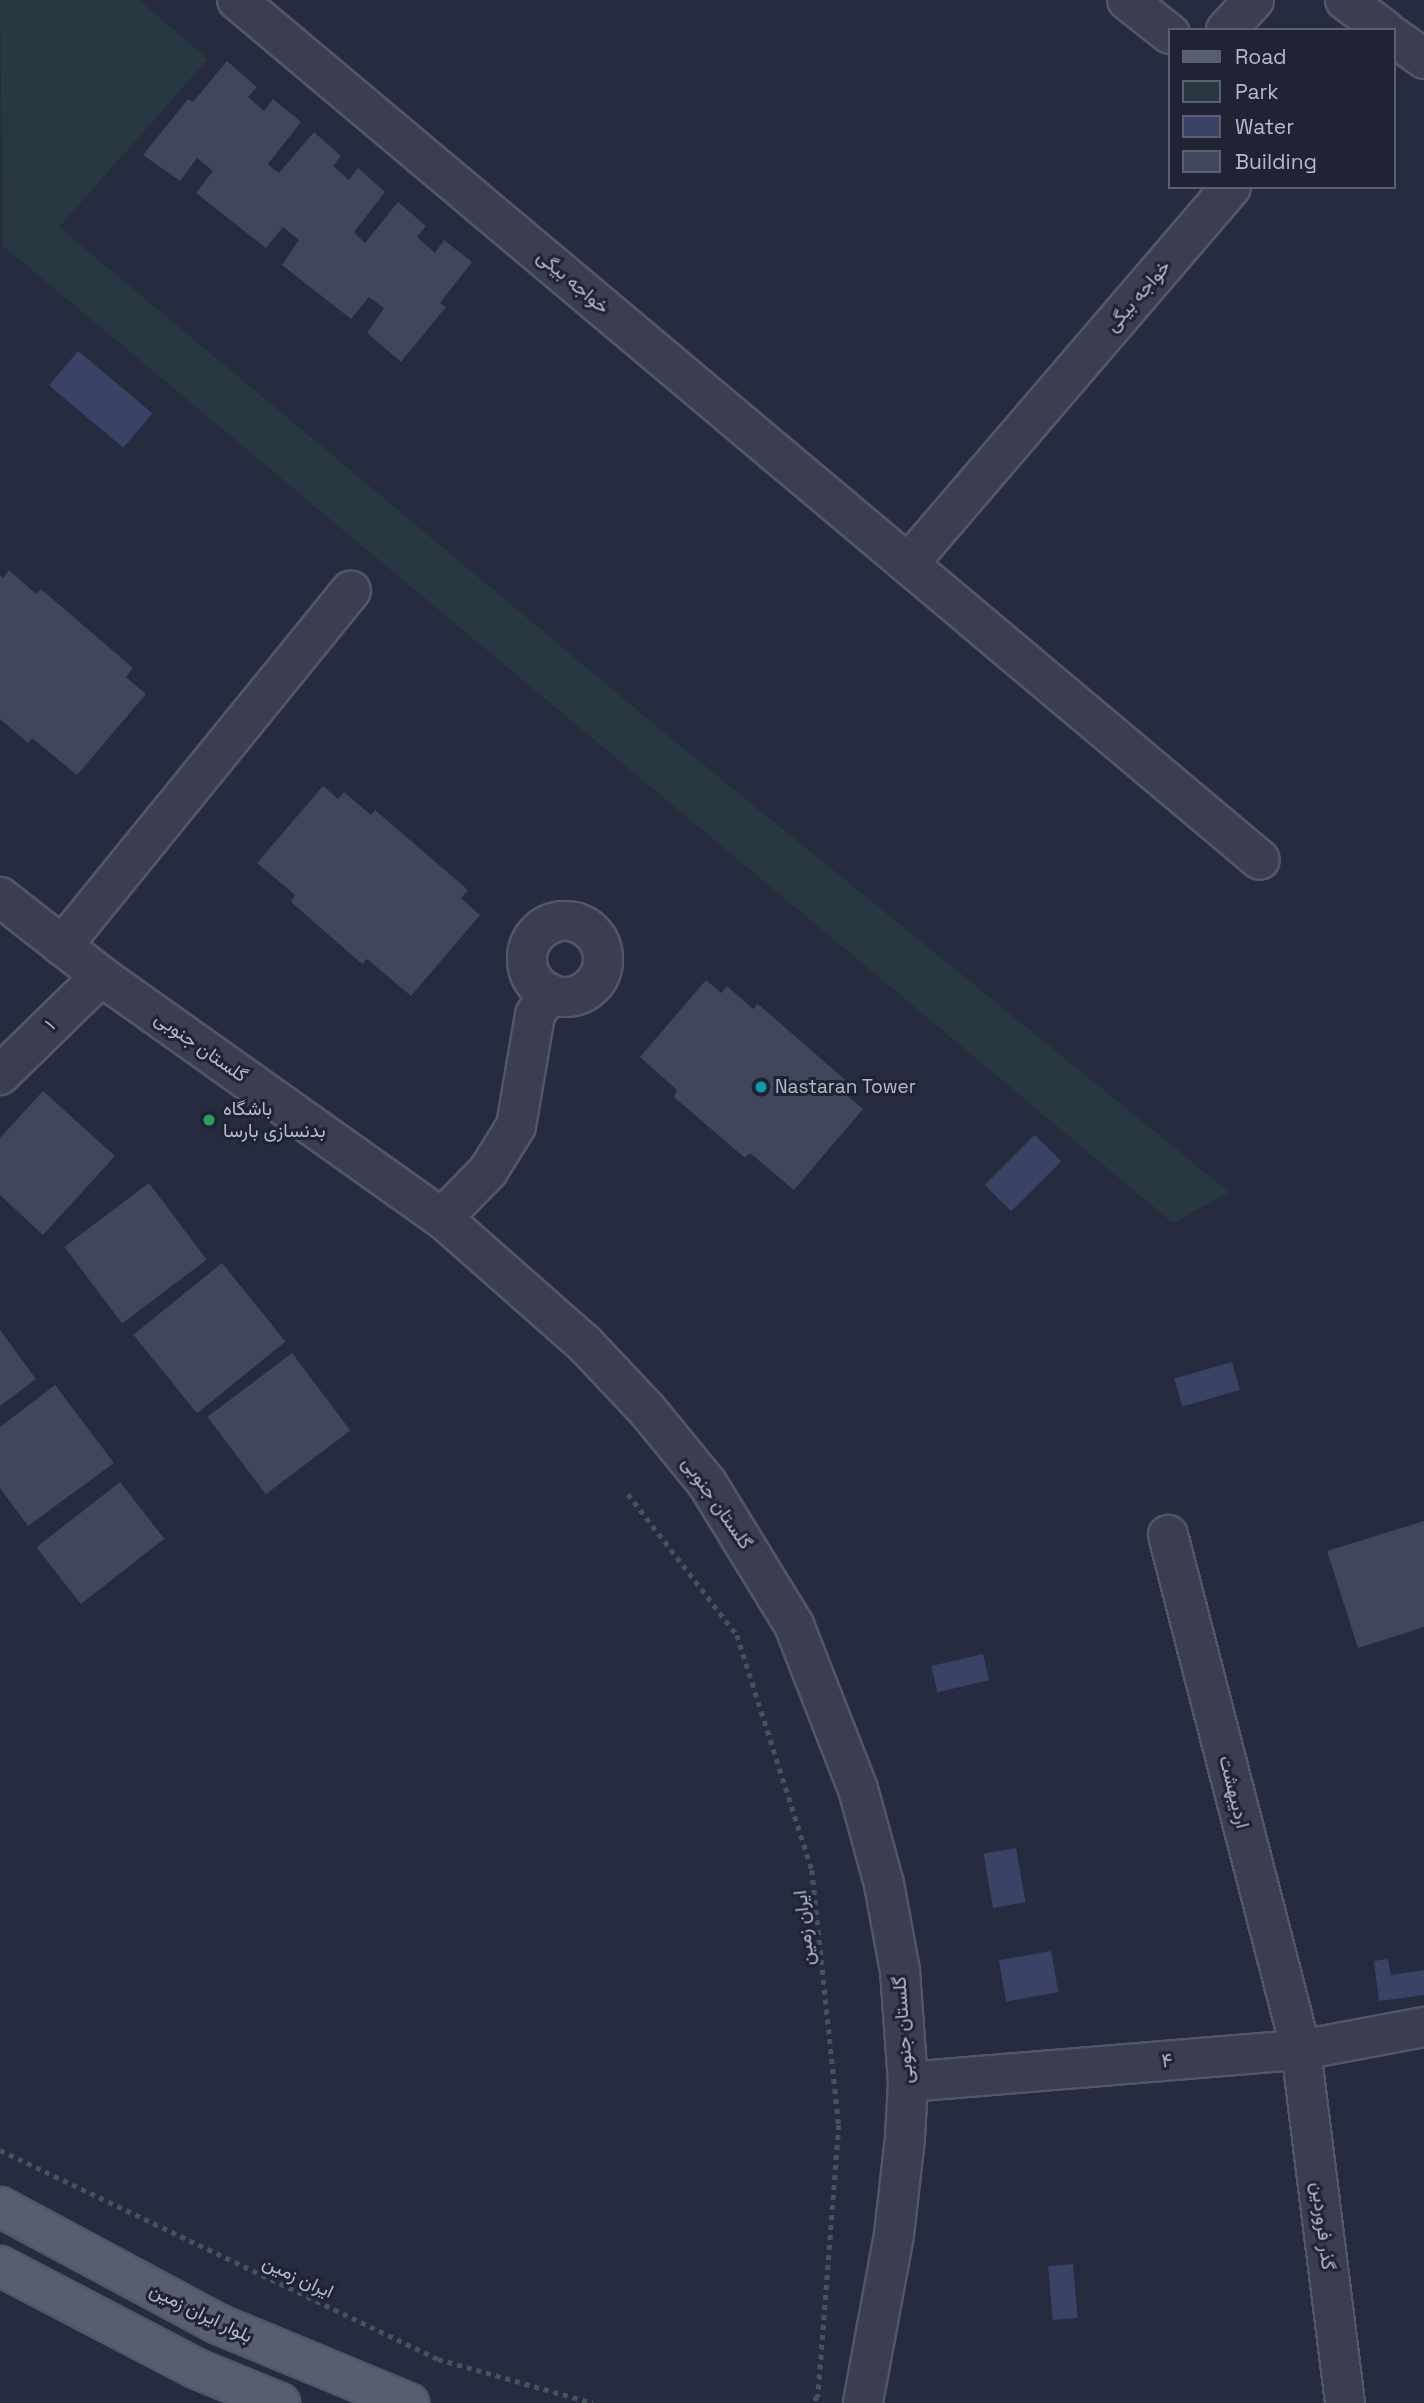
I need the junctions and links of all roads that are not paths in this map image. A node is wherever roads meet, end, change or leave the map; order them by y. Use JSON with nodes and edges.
{"nodes":[{"id":1,"x":237,"y":0,"type":"edge"},
{"id":2,"x":1127,"y":0,"type":"edge"},
{"id":3,"x":1254,"y":0,"type":"edge"},
{"id":4,"x":1228,"y":28,"type":"edge"},
{"id":5,"x":1168,"y":32,"type":"edge"},
{"id":6,"x":1396,"y":40,"type":"edge"},
{"id":7,"x":1424,"y":59,"type":"edge"},
{"id":8,"x":1229,"y":189,"type":"edge"},
{"id":9,"x":908,"y":564,"type":"junction"},
{"id":10,"x":351,"y":591,"type":"dead end"},
{"id":11,"x":1260,"y":860,"type":"dead end"},
{"id":12,"x":0,"y":897,"type":"edge"},
{"id":13,"x":62,"y":946,"type":"junction"},
{"id":14,"x":101,"y":976,"type":"junction"},
{"id":15,"x":548,"y":993,"type":"dead end"},
{"id":16,"x":0,"y":1075,"type":"edge"},
{"id":17,"x":442,"y":1218,"type":"junction"},
{"id":18,"x":1168,"y":1535,"type":"dead end"},
{"id":19,"x":1424,"y":2027,"type":"edge"},
{"id":20,"x":1301,"y":2050,"type":"junction"},
{"id":21,"x":908,"y":2082,"type":"junction"},
{"id":22,"x":0,"y":2207,"type":"edge"},
{"id":23,"x":0,"y":2266,"type":"edge"},
{"id":24,"x":280,"y":2403,"type":"edge"},
{"id":25,"x":409,"y":2403,"type":"edge"},
{"id":26,"x":863,"y":2403,"type":"edge"},
{"id":27,"x":1345,"y":2403,"type":"edge"}],
"edges":[{"from":1,"to":9,"type":"street","name":"خواجه بیگی"},
{"from":2,"to":5,"type":"street"},
{"from":3,"to":4,"type":"street"},
{"from":6,"to":7,"type":"street"},
{"from":8,"to":9,"type":"street","name":"خواجه بیگی"},
{"from":9,"to":11,"type":"street","name":"خواجه بیگی"},
{"from":10,"to":13,"type":"street"},
{"from":12,"to":13,"type":"street","name":"گلستان جنوبی"},
{"from":13,"to":14,"type":"street","name":"گلستان جنوبی"},
{"from":14,"to":16,"type":"street","name":"۱"},
{"from":14,"to":17,"type":"street","name":"گلستان جنوبی"},
{"from":15,"to":17,"type":"street"},
{"from":17,"to":21,"type":"street","name":"گلستان جنوبی"},
{"from":18,"to":20,"type":"street","name":"اردیبهشت"},
{"from":19,"to":20,"type":"street","name":"۴"},
{"from":20,"to":21,"type":"street","name":"۴"},
{"from":20,"to":27,"type":"street","name":"گذر فروردین"},
{"from":21,"to":26,"type":"street","name":"گلستان جنوبی"},
{"from":22,"to":25,"type":"main road","name":"بلوار ایران زمین"},
{"from":23,"to":24,"type":"main road"}]}
